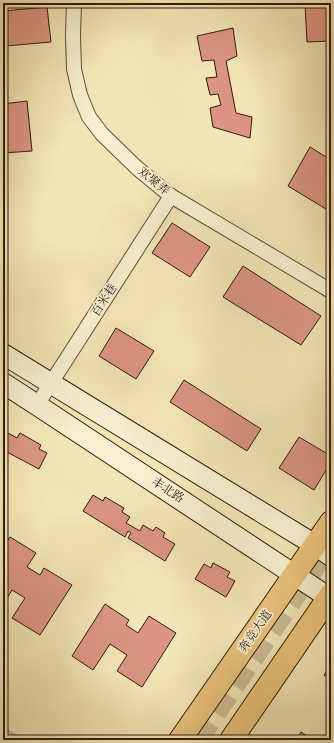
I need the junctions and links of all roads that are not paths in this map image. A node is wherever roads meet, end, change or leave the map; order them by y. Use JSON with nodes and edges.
{"nodes":[{"id":1,"x":74,"y":3,"type":"edge"},
{"id":2,"x":171,"y":196,"type":"junction"},
{"id":3,"x":331,"y":291,"type":"edge"},
{"id":4,"x":3,"y":354,"type":"edge"},
{"id":5,"x":3,"y":383,"type":"edge"},
{"id":6,"x":51,"y":383,"type":"junction"},
{"id":7,"x":37,"y":405,"type":"junction"},
{"id":8,"x":331,"y":522,"type":"edge"},
{"id":9,"x":323,"y":550,"type":"edge"},
{"id":10,"x":295,"y":574,"type":"junction"},
{"id":11,"x":330,"y":597,"type":"edge"},
{"id":12,"x":180,"y":740,"type":"edge"},
{"id":13,"x":231,"y":740,"type":"edge"}],
"edges":[{"from":1,"to":2,"type":"street","name":"欢聚弄"},
{"from":2,"to":3,"type":"street","name":"欢聚弄"},
{"from":2,"to":6,"type":"street","name":"百米巷"},
{"from":4,"to":6,"type":"main road"},
{"from":5,"to":7,"type":"main road","name":"丰北路"},
{"from":6,"to":7,"type":"street","name":"百米巷"},
{"from":6,"to":9,"type":"main road"},
{"from":7,"to":10,"type":"main road","name":"丰北路"},
{"from":8,"to":9,"type":"main road","name":"奔竞大道"},
{"from":9,"to":10,"type":"main road","name":"奔竞大道"},
{"from":10,"to":11,"type":"main road","name":"丰北路"},
{"from":10,"to":12,"type":"main road","name":"奔竞大道"},
{"from":11,"to":13,"type":"main road"}]}
